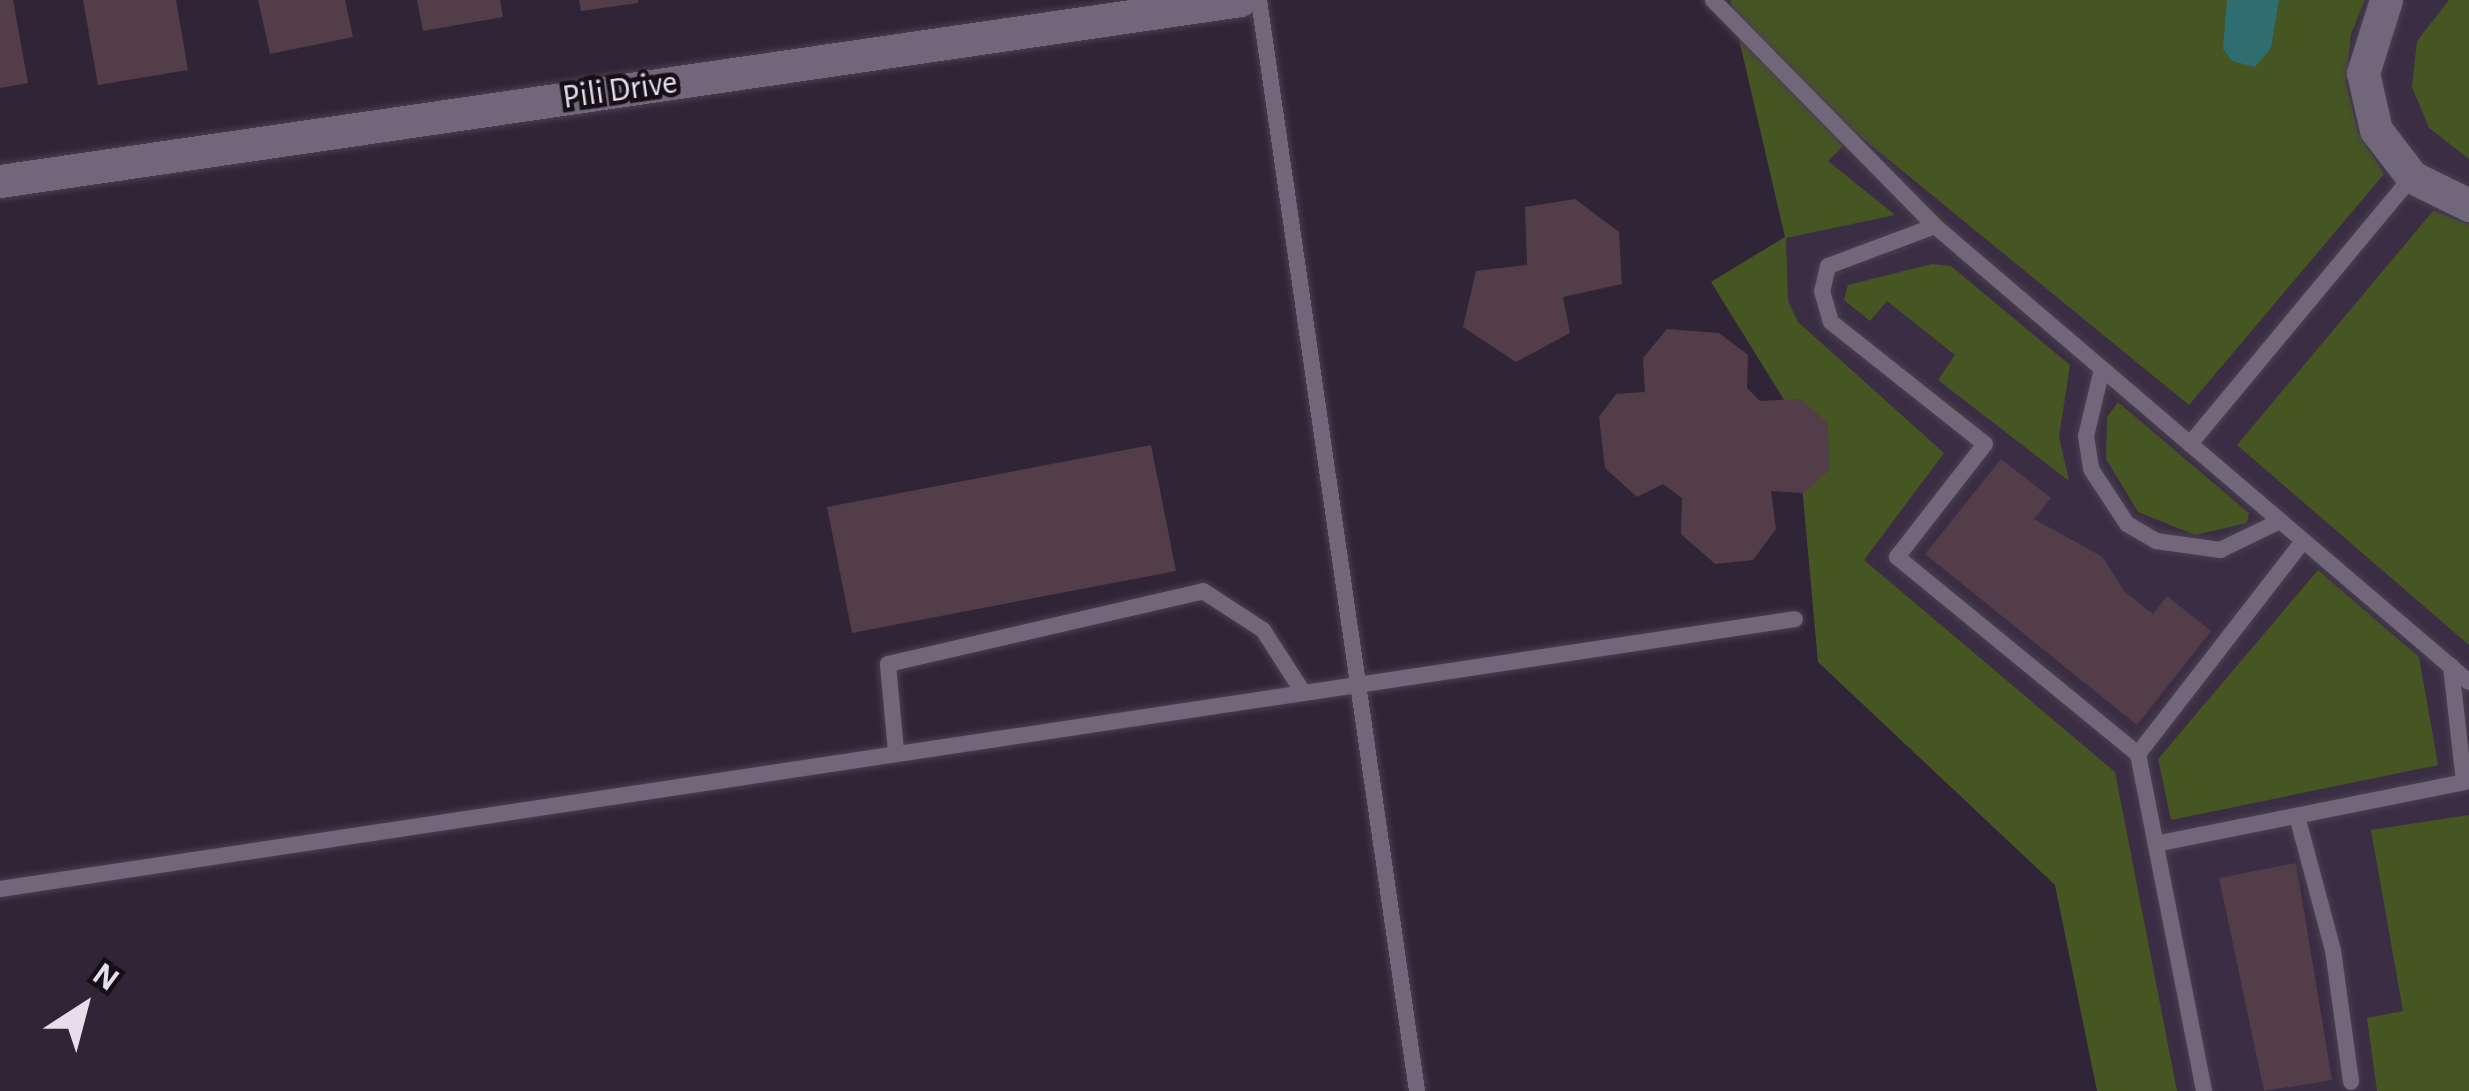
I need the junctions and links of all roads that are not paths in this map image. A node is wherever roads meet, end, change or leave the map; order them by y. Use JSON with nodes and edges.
{"nodes":[{"id":1,"x":1240,"y":0,"type":"edge"},
{"id":2,"x":1259,"y":0,"type":"edge"},
{"id":3,"x":1713,"y":0,"type":"edge"},
{"id":4,"x":2386,"y":0,"type":"edge"},
{"id":5,"x":2412,"y":177,"type":"junction"},
{"id":6,"x":0,"y":181,"type":"edge"},
{"id":7,"x":2469,"y":205,"type":"edge"},
{"id":8,"x":1936,"y":226,"type":"junction"},
{"id":9,"x":2102,"y":369,"type":"junction"},
{"id":10,"x":2190,"y":444,"type":"junction"},
{"id":11,"x":2280,"y":520,"type":"junction"},
{"id":12,"x":2302,"y":541,"type":"junction"},
{"id":13,"x":1795,"y":619,"type":"dead end"},
{"id":14,"x":2451,"y":666,"type":"junction"},
{"id":15,"x":1352,"y":681,"type":"junction"},
{"id":16,"x":2469,"y":682,"type":"edge"},
{"id":17,"x":1301,"y":689,"type":"junction"},
{"id":18,"x":896,"y":751,"type":"junction"},
{"id":19,"x":2138,"y":754,"type":"junction"},
{"id":20,"x":2297,"y":816,"type":"junction"},
{"id":21,"x":2160,"y":843,"type":"junction"},
{"id":22,"x":0,"y":889,"type":"edge"},
{"id":23,"x":2351,"y":1082,"type":"dead end"},
{"id":24,"x":1417,"y":1091,"type":"edge"},
{"id":25,"x":2204,"y":1091,"type":"edge"}],
"edges":[{"from":1,"to":6,"type":"street","name":"Pili Drive"},
{"from":2,"to":15,"type":"lane"},
{"from":3,"to":8,"type":"lane"},
{"from":4,"to":5,"type":"street"},
{"from":5,"to":7,"type":"street"},
{"from":5,"to":10,"type":"lane"},
{"from":8,"to":9,"type":"lane"},
{"from":8,"to":19,"type":"lane"},
{"from":9,"to":10,"type":"lane"},
{"from":9,"to":11,"type":"lane"},
{"from":10,"to":11,"type":"lane"},
{"from":11,"to":12,"type":"lane"},
{"from":12,"to":14,"type":"lane"},
{"from":12,"to":19,"type":"lane"},
{"from":13,"to":15,"type":"lane"},
{"from":14,"to":16,"type":"lane"},
{"from":14,"to":20,"type":"lane"},
{"from":15,"to":17,"type":"lane"},
{"from":15,"to":24,"type":"lane"},
{"from":17,"to":18,"type":"lane"},
{"from":17,"to":18,"type":"lane"},
{"from":18,"to":22,"type":"lane"},
{"from":19,"to":21,"type":"lane"},
{"from":20,"to":21,"type":"lane"},
{"from":20,"to":23,"type":"lane"},
{"from":21,"to":25,"type":"lane"}]}
